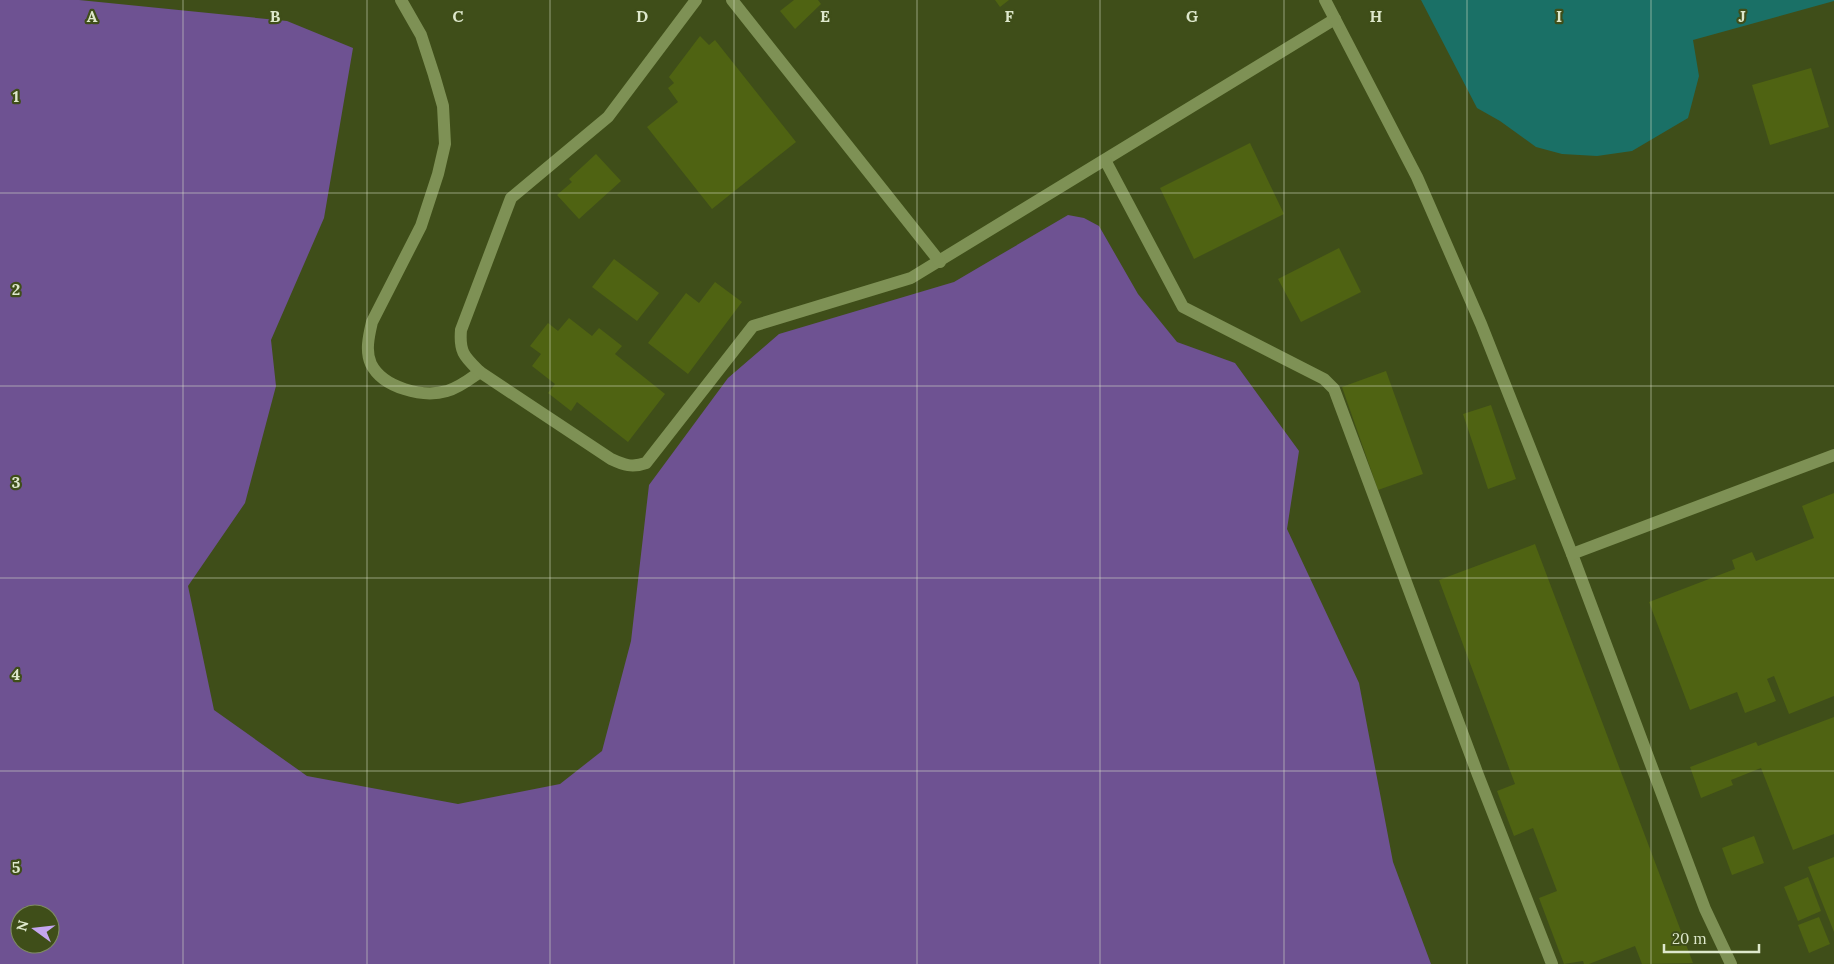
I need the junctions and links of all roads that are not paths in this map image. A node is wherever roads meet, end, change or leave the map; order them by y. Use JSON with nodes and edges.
{"nodes":[{"id":1,"x":401,"y":0,"type":"edge"},
{"id":2,"x":696,"y":0,"type":"edge"},
{"id":3,"x":732,"y":0,"type":"edge"},
{"id":4,"x":1325,"y":0,"type":"edge"},
{"id":5,"x":1335,"y":19,"type":"junction"},
{"id":6,"x":1105,"y":160,"type":"junction"},
{"id":7,"x":940,"y":262,"type":"junction"},
{"id":8,"x":480,"y":372,"type":"junction"},
{"id":9,"x":1834,"y":456,"type":"edge"},
{"id":10,"x":1572,"y":554,"type":"junction"},
{"id":11,"x":1552,"y":964,"type":"edge"},
{"id":12,"x":1731,"y":964,"type":"edge"}],
"edges":[{"from":1,"to":8,"type":"street"},
{"from":2,"to":8,"type":"street"},
{"from":3,"to":7,"type":"street"},
{"from":4,"to":5,"type":"street"},
{"from":5,"to":6,"type":"street"},
{"from":5,"to":10,"type":"street"},
{"from":6,"to":7,"type":"street"},
{"from":6,"to":11,"type":"street"},
{"from":7,"to":8,"type":"street"},
{"from":9,"to":10,"type":"street"},
{"from":10,"to":12,"type":"street"}]}
